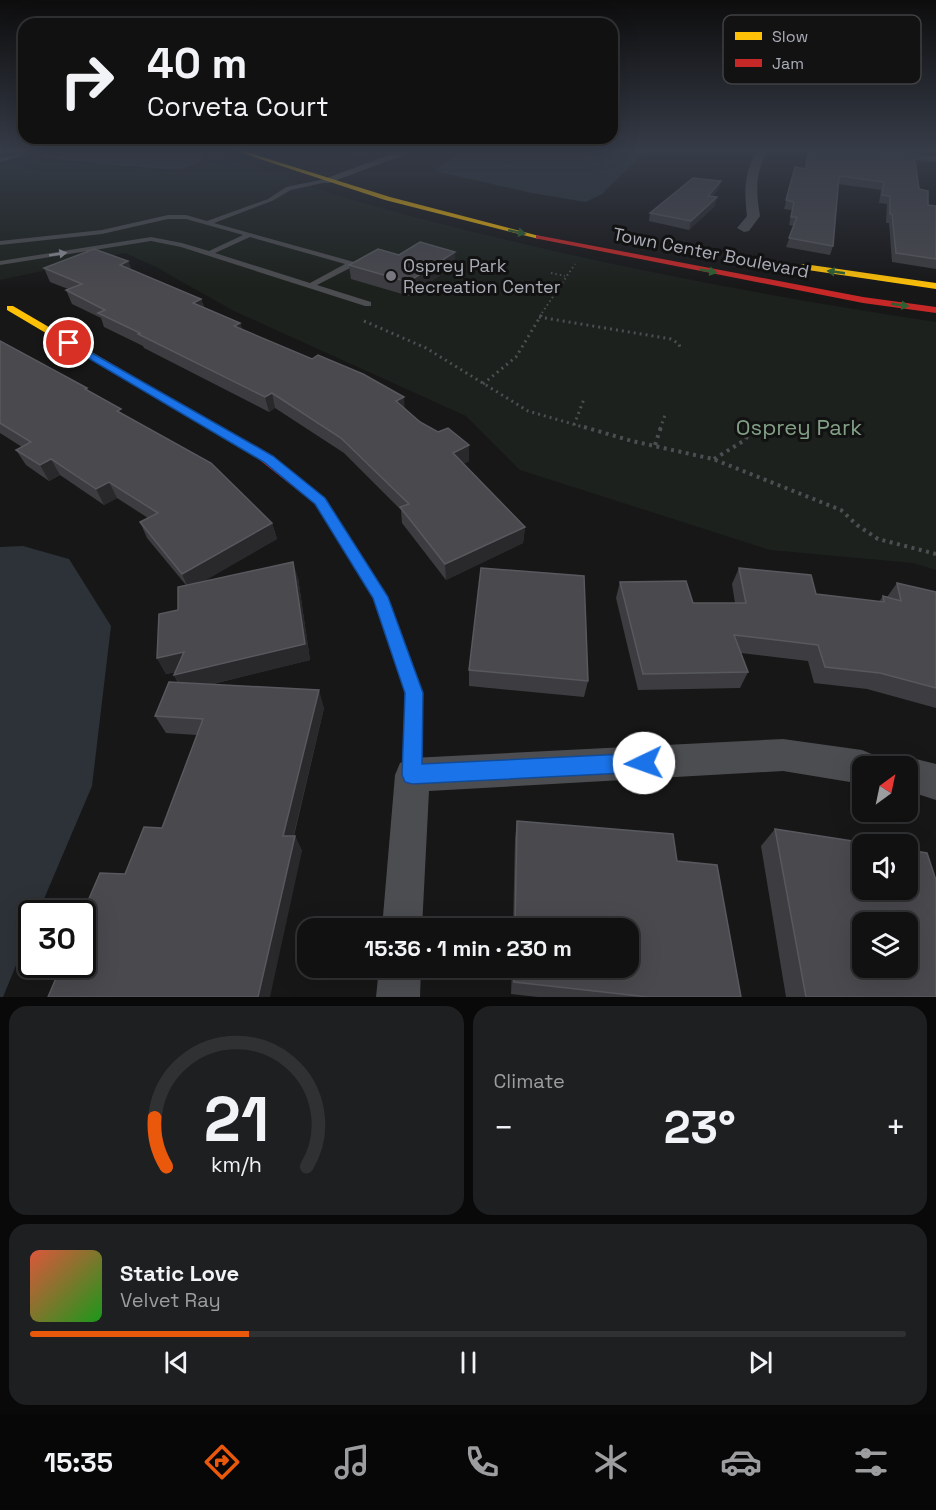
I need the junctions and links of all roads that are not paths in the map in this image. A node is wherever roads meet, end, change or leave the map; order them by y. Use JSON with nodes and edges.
{"nodes":[{"id":1,"x":272,"y":198,"type":"edge"},
{"id":2,"x":287,"y":198,"type":"dead end"},
{"id":3,"x":377,"y":198,"type":"edge"},
{"id":4,"x":751,"y":198,"type":"edge"},
{"id":5,"x":270,"y":200,"type":"junction"},
{"id":6,"x":208,"y":223,"type":"junction"},
{"id":7,"x":744,"y":228,"type":"dead end"},
{"id":8,"x":250,"y":235,"type":"junction"},
{"id":9,"x":0,"y":243,"type":"edge"},
{"id":10,"x":208,"y":254,"type":"junction"},
{"id":11,"x":0,"y":263,"type":"edge"},
{"id":12,"x":788,"y":265,"type":"dead end"},
{"id":13,"x":310,"y":286,"type":"junction"},
{"id":14,"x":936,"y":286,"type":"edge"},
{"id":15,"x":368,"y":304,"type":"dead end"},
{"id":16,"x":10,"y":308,"type":"dead end"},
{"id":17,"x":936,"y":310,"type":"edge"},
{"id":18,"x":852,"y":766,"type":"edge"},
{"id":19,"x":412,"y":775,"type":"junction"},
{"id":20,"x":918,"y":777,"type":"edge"},
{"id":21,"x":936,"y":782,"type":"edge"},
{"id":22,"x":403,"y":918,"type":"edge"},
{"id":23,"x":399,"y":978,"type":"edge"},
{"id":24,"x":398,"y":997,"type":"edge"}],
"edges":[{"from":1,"to":5,"type":"lane"},
{"from":2,"to":5,"type":"lane"},
{"from":3,"to":17,"type":"street","name":"Town Center Boulevard","one_way":true},
{"from":4,"to":7,"type":"street"},
{"from":5,"to":6,"type":"lane"},
{"from":6,"to":8,"type":"lane"},
{"from":6,"to":9,"type":"lane"},
{"from":8,"to":10,"type":"lane"},
{"from":8,"to":13,"type":"lane"},
{"from":11,"to":10,"type":"lane","one_way":true},
{"from":10,"to":13,"type":"lane"},
{"from":14,"to":12,"type":"street","name":"Town Center Boulevard","one_way":true},
{"from":13,"to":15,"type":"lane"},
{"from":16,"to":19,"type":"street"},
{"from":18,"to":19,"type":"street"},
{"from":19,"to":22,"type":"street"},
{"from":20,"to":21,"type":"street"},
{"from":23,"to":24,"type":"street"}]}
